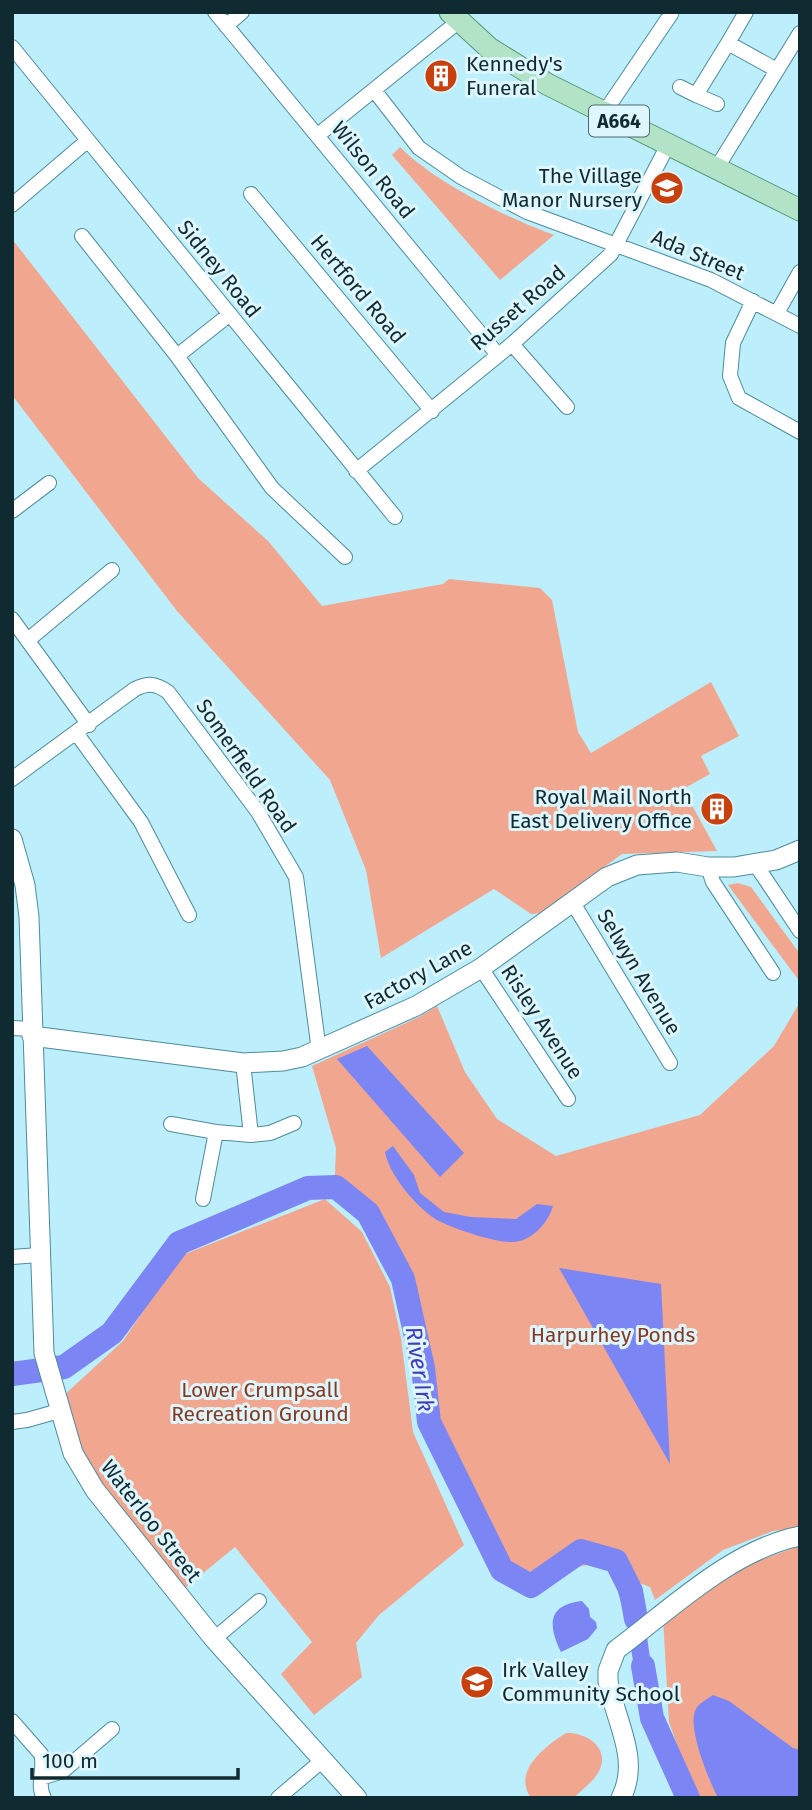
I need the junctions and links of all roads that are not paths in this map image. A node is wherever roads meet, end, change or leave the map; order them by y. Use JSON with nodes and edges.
{"nodes":[{"id":1,"x":215,"y":12,"type":"edge"},
{"id":2,"x":243,"y":12,"type":"edge"},
{"id":3,"x":746,"y":12,"type":"edge"},
{"id":4,"x":670,"y":13,"type":"edge"},
{"id":5,"x":454,"y":16,"type":"edge"},
{"id":6,"x":226,"y":26,"type":"junction"},
{"id":7,"x":800,"y":33,"type":"edge"},
{"id":8,"x":728,"y":43,"type":"junction"},
{"id":9,"x":12,"y":47,"type":"edge"},
{"id":10,"x":775,"y":69,"type":"junction"},
{"id":11,"x":680,"y":87,"type":"dead end"},
{"id":12,"x":374,"y":90,"type":"junction"},
{"id":13,"x":696,"y":95,"type":"junction"},
{"id":14,"x":717,"y":104,"type":"dead end"},
{"id":15,"x":604,"y":113,"type":"junction"},
{"id":16,"x":318,"y":135,"type":"junction"},
{"id":17,"x":87,"y":141,"type":"junction"},
{"id":18,"x":668,"y":145,"type":"junction"},
{"id":19,"x":716,"y":169,"type":"junction"},
{"id":20,"x":251,"y":194,"type":"dead end"},
{"id":21,"x":12,"y":205,"type":"edge"},
{"id":22,"x":800,"y":210,"type":"edge"},
{"id":23,"x":82,"y":236,"type":"dead end"},
{"id":24,"x":618,"y":244,"type":"junction"},
{"id":25,"x":800,"y":272,"type":"edge"},
{"id":26,"x":753,"y":301,"type":"junction"},
{"id":27,"x":777,"y":313,"type":"junction"},
{"id":28,"x":230,"y":314,"type":"junction"},
{"id":29,"x":800,"y":326,"type":"edge"},
{"id":30,"x":512,"y":344,"type":"junction"},
{"id":31,"x":498,"y":355,"type":"junction"},
{"id":32,"x":177,"y":356,"type":"junction"},
{"id":33,"x":568,"y":407,"type":"dead end"},
{"id":34,"x":432,"y":411,"type":"junction"},
{"id":35,"x":800,"y":432,"type":"edge"},
{"id":36,"x":356,"y":471,"type":"junction"},
{"id":37,"x":49,"y":483,"type":"dead end"},
{"id":38,"x":12,"y":512,"type":"edge"},
{"id":39,"x":395,"y":517,"type":"dead end"},
{"id":40,"x":345,"y":557,"type":"dead end"},
{"id":41,"x":112,"y":570,"type":"dead end"},
{"id":42,"x":12,"y":619,"type":"edge"},
{"id":43,"x":28,"y":640,"type":"junction"},
{"id":44,"x":83,"y":729,"type":"junction"},
{"id":45,"x":12,"y":779,"type":"edge"},
{"id":46,"x":12,"y":839,"type":"edge"},
{"id":47,"x":800,"y":850,"type":"edge"},
{"id":48,"x":756,"y":865,"type":"junction"},
{"id":49,"x":708,"y":867,"type":"junction"},
{"id":50,"x":573,"y":903,"type":"junction"},
{"id":51,"x":189,"y":915,"type":"dead end"},
{"id":52,"x":800,"y":931,"type":"edge"},
{"id":53,"x":481,"y":968,"type":"junction"},
{"id":54,"x":773,"y":973,"type":"dead end"},
{"id":55,"x":25,"y":1031,"type":"edge"},
{"id":56,"x":319,"y":1051,"type":"junction"},
{"id":57,"x":243,"y":1063,"type":"junction"},
{"id":58,"x":670,"y":1063,"type":"dead end"},
{"id":59,"x":568,"y":1099,"type":"dead end"},
{"id":60,"x":294,"y":1123,"type":"dead end"},
{"id":61,"x":172,"y":1124,"type":"dead end"},
{"id":62,"x":216,"y":1132,"type":"junction"},
{"id":63,"x":251,"y":1135,"type":"junction"},
{"id":64,"x":203,"y":1199,"type":"dead end"},
{"id":65,"x":39,"y":1255,"type":"junction"},
{"id":66,"x":12,"y":1256,"type":"edge"},
{"id":67,"x":59,"y":1411,"type":"junction"},
{"id":68,"x":12,"y":1422,"type":"edge"},
{"id":69,"x":800,"y":1536,"type":"edge"},
{"id":70,"x":258,"y":1601,"type":"dead end"},
{"id":71,"x":214,"y":1639,"type":"junction"},
{"id":72,"x":12,"y":1721,"type":"edge"},
{"id":73,"x":112,"y":1729,"type":"dead end"},
{"id":74,"x":324,"y":1759,"type":"junction"},
{"id":75,"x":41,"y":1778,"type":"junction"},
{"id":76,"x":44,"y":1798,"type":"edge"},
{"id":77,"x":278,"y":1798,"type":"edge"},
{"id":78,"x":357,"y":1798,"type":"edge"},
{"id":79,"x":621,"y":1798,"type":"edge"}],
"edges":[{"from":1,"to":6,"type":"street","name":"Wilson Road"},
{"from":2,"to":6,"type":"street"},
{"from":3,"to":8,"type":"street"},
{"from":4,"to":15,"type":"street"},
{"from":5,"to":12,"type":"street"},
{"from":5,"to":15,"type":"main road","number":"A664"},
{"from":6,"to":16,"type":"street","name":"Wilson Road"},
{"from":7,"to":10,"type":"street"},
{"from":8,"to":10,"type":"street"},
{"from":8,"to":13,"type":"street"},
{"from":9,"to":17,"type":"street","name":"Sidney Road"},
{"from":10,"to":19,"type":"street"},
{"from":11,"to":13,"type":"street"},
{"from":12,"to":16,"type":"street"},
{"from":12,"to":24,"type":"street","name":"Ada Street"},
{"from":13,"to":14,"type":"street"},
{"from":15,"to":18,"type":"main road","number":"A664"},
{"from":16,"to":31,"type":"street","name":"Wilson Road"},
{"from":17,"to":21,"type":"street"},
{"from":17,"to":28,"type":"street","name":"Sidney Road"},
{"from":18,"to":19,"type":"main road","number":"A664"},
{"from":18,"to":24,"type":"street","name":"Russet Road"},
{"from":19,"to":22,"type":"main road","number":"A664"},
{"from":20,"to":34,"type":"street","name":"Hertford Road"},
{"from":23,"to":32,"type":"street"},
{"from":24,"to":26,"type":"street","name":"Ada Street"},
{"from":24,"to":30,"type":"street","name":"Russet Road"},
{"from":25,"to":27,"type":"street"},
{"from":26,"to":27,"type":"street","name":"Ada Street"},
{"from":26,"to":35,"type":"street"},
{"from":27,"to":29,"type":"street","name":"Ada Street"},
{"from":28,"to":32,"type":"street"},
{"from":28,"to":36,"type":"street","name":"Sidney Road"},
{"from":30,"to":31,"type":"street","name":"Russet Road"},
{"from":30,"to":33,"type":"street"},
{"from":31,"to":34,"type":"street","name":"Russet Road"},
{"from":32,"to":40,"type":"street"},
{"from":34,"to":36,"type":"street","name":"Russet Road"},
{"from":36,"to":39,"type":"street","name":"Sidney Road"},
{"from":37,"to":38,"type":"street"},
{"from":41,"to":43,"type":"street"},
{"from":42,"to":43,"type":"street"},
{"from":43,"to":44,"type":"street"},
{"from":44,"to":45,"type":"street","name":"Somerfield Road"},
{"from":44,"to":51,"type":"street"},
{"from":44,"to":56,"type":"street","name":"Somerfield Road"},
{"from":46,"to":55,"type":"street","name":"Waterloo Street"},
{"from":47,"to":48,"type":"street","name":"Factory Lane"},
{"from":48,"to":49,"type":"street","name":"Factory Lane"},
{"from":48,"to":52,"type":"street"},
{"from":49,"to":50,"type":"street","name":"Factory Lane"},
{"from":49,"to":54,"type":"street"},
{"from":50,"to":53,"type":"street","name":"Factory Lane"},
{"from":50,"to":58,"type":"street","name":"Selwyn Avenue"},
{"from":53,"to":56,"type":"street","name":"Factory Lane"},
{"from":53,"to":59,"type":"street","name":"Risley Avenue"},
{"from":55,"to":57,"type":"street","name":"Factory Lane"},
{"from":55,"to":65,"type":"street","name":"Waterloo Street"},
{"from":56,"to":57,"type":"street","name":"Factory Lane"},
{"from":57,"to":63,"type":"street"},
{"from":60,"to":63,"type":"street"},
{"from":61,"to":62,"type":"street"},
{"from":62,"to":63,"type":"street"},
{"from":62,"to":64,"type":"street"},
{"from":65,"to":66,"type":"street"},
{"from":65,"to":67,"type":"street","name":"Waterloo Street"},
{"from":67,"to":68,"type":"street"},
{"from":67,"to":71,"type":"street","name":"Waterloo Street"},
{"from":69,"to":79,"type":"street"},
{"from":70,"to":71,"type":"street"},
{"from":71,"to":74,"type":"street","name":"Waterloo Street"},
{"from":72,"to":75,"type":"street"},
{"from":73,"to":75,"type":"street"},
{"from":74,"to":77,"type":"street"},
{"from":74,"to":78,"type":"street","name":"Waterloo Street"},
{"from":75,"to":76,"type":"street"}]}
